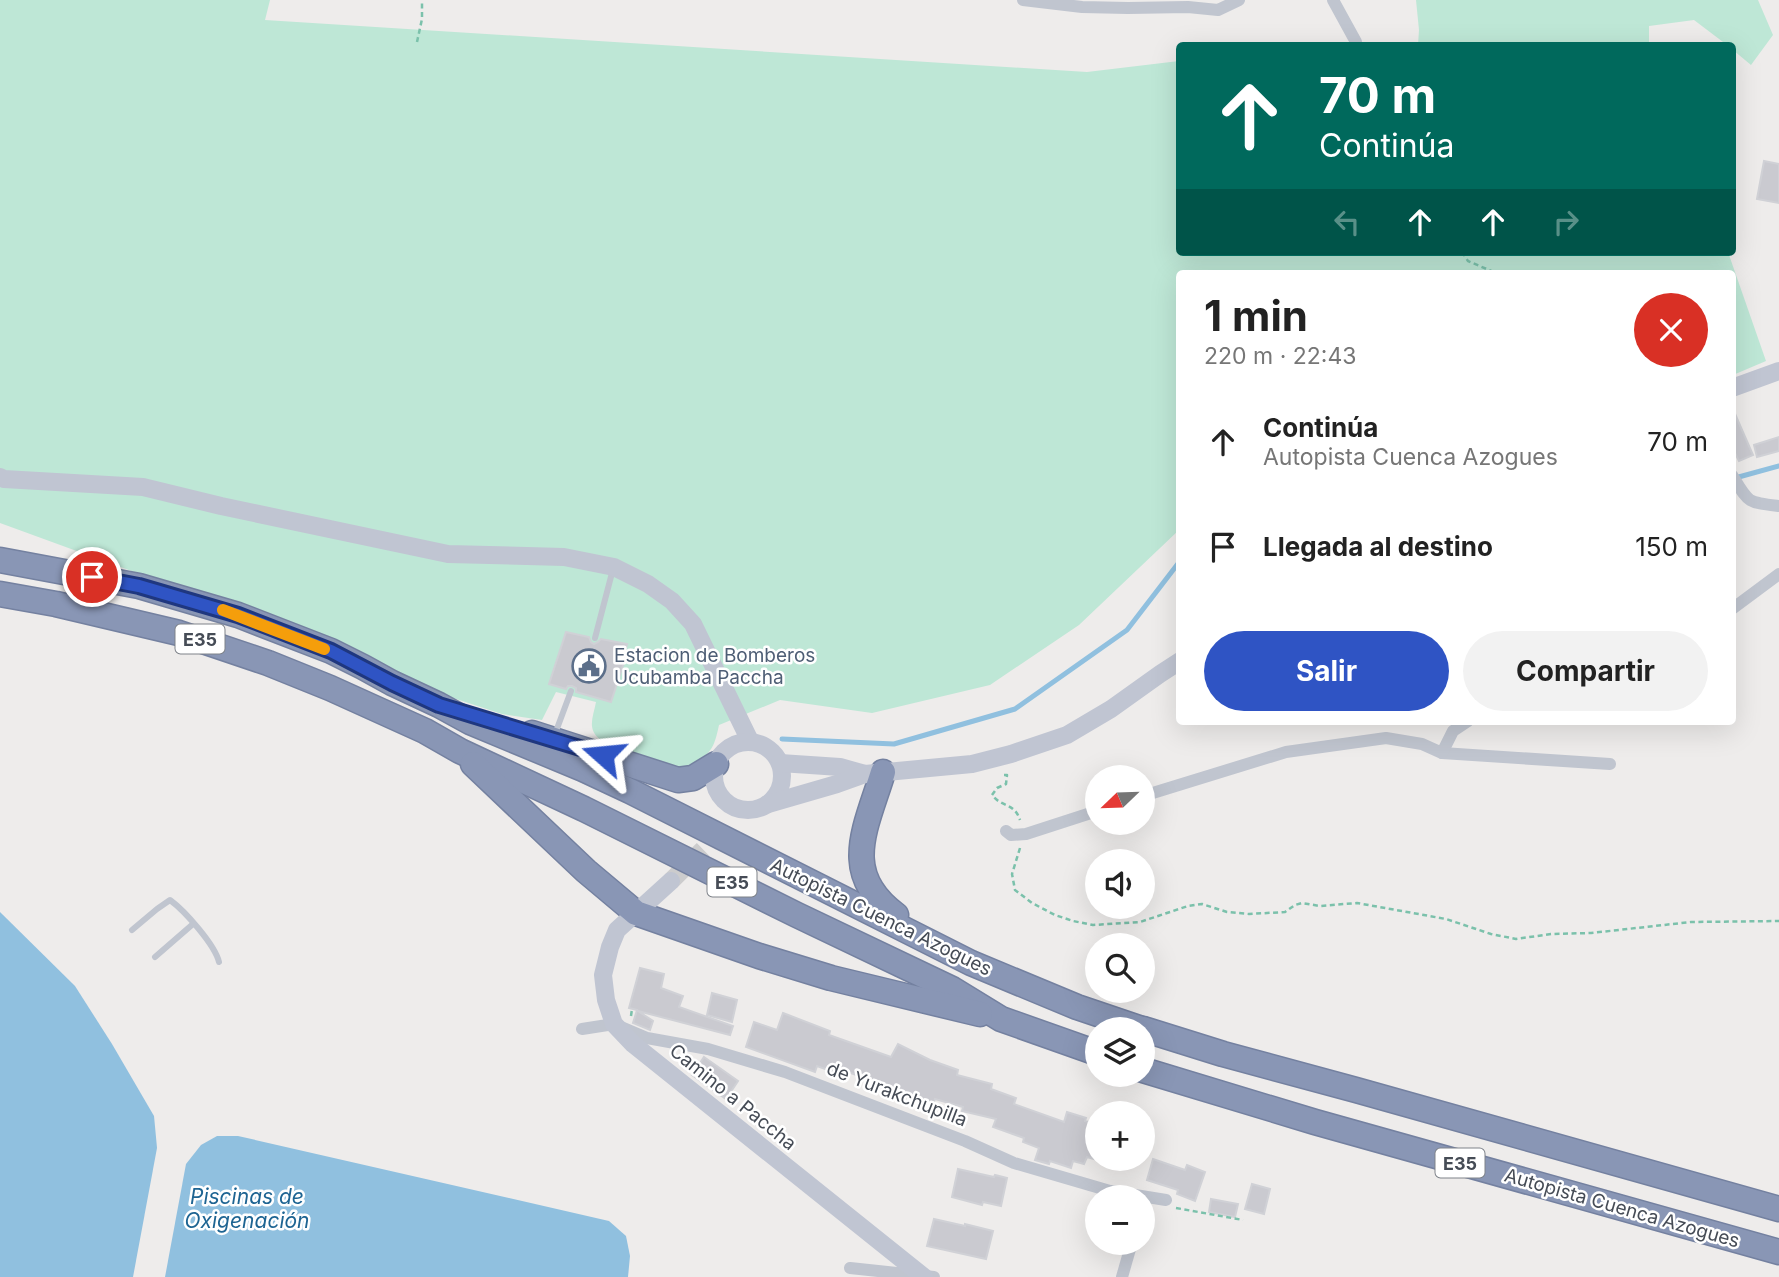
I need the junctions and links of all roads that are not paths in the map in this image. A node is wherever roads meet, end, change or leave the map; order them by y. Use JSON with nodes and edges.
{"nodes":[{"id":1,"x":1023,"y":0,"type":"edge"},
{"id":2,"x":1239,"y":0,"type":"edge"},
{"id":3,"x":1333,"y":0,"type":"edge"},
{"id":4,"x":1356,"y":42,"type":"edge"},
{"id":5,"x":1779,"y":371,"type":"edge"},
{"id":6,"x":1736,"y":387,"type":"edge"},
{"id":7,"x":0,"y":477,"type":"edge"},
{"id":8,"x":1736,"y":481,"type":"edge"},
{"id":9,"x":1779,"y":506,"type":"edge"},
{"id":10,"x":0,"y":560,"type":"edge"},
{"id":11,"x":614,"y":567,"type":"junction"},
{"id":12,"x":1779,"y":574,"type":"edge"},
{"id":13,"x":0,"y":594,"type":"edge"},
{"id":14,"x":1736,"y":606,"type":"edge"},
{"id":15,"x":595,"y":638,"type":"dead end"},
{"id":16,"x":1176,"y":664,"type":"edge"},
{"id":17,"x":570,"y":691,"type":"dead end"},
{"id":18,"x":439,"y":705,"type":"junction"},
{"id":19,"x":1462,"y":725,"type":"edge"},
{"id":20,"x":553,"y":739,"type":"junction"},
{"id":21,"x":750,"y":741,"type":"junction"},
{"id":22,"x":460,"y":751,"type":"junction"},
{"id":23,"x":1442,"y":754,"type":"junction"},
{"id":24,"x":780,"y":763,"type":"junction"},
{"id":25,"x":716,"y":764,"type":"junction"},
{"id":26,"x":1610,"y":764,"type":"dead end"},
{"id":27,"x":874,"y":773,"type":"junction"},
{"id":28,"x":1155,"y":792,"type":"edge"},
{"id":29,"x":768,"y":804,"type":"junction"},
{"id":30,"x":738,"y":808,"type":"junction"},
{"id":31,"x":1085,"y":815,"type":"edge"},
{"id":32,"x":726,"y":827,"type":"tunnel mouth"},
{"id":33,"x":1006,"y":831,"type":"dead end"},
{"id":34,"x":671,"y":881,"type":"tunnel mouth"},
{"id":35,"x":636,"y":913,"type":"junction"},
{"id":36,"x":193,"y":924,"type":"junction"},
{"id":37,"x":132,"y":930,"type":"dead end"},
{"id":38,"x":946,"y":950,"type":"junction"},
{"id":39,"x":155,"y":957,"type":"dead end"},
{"id":40,"x":219,"y":962,"type":"dead end"},
{"id":41,"x":1109,"y":1017,"type":"edge"},
{"id":42,"x":1001,"y":1018,"type":"junction"},
{"id":43,"x":614,"y":1024,"type":"junction"},
{"id":44,"x":582,"y":1029,"type":"dead end"},
{"id":45,"x":1155,"y":1033,"type":"edge"},
{"id":46,"x":1085,"y":1049,"type":"edge"},
{"id":47,"x":1155,"y":1074,"type":"edge"},
{"id":48,"x":1166,"y":1200,"type":"road end"},
{"id":49,"x":1779,"y":1209,"type":"edge"},
{"id":50,"x":1779,"y":1252,"type":"edge"},
{"id":51,"x":1128,"y":1255,"type":"edge"},
{"id":52,"x":850,"y":1268,"type":"dead end"},
{"id":53,"x":927,"y":1276,"type":"edge"},
{"id":54,"x":1122,"y":1277,"type":"edge"}],
"edges":[{"from":1,"to":2,"type":"street"},
{"from":3,"to":4,"type":"street"},
{"from":5,"to":6,"type":"main road"},
{"from":7,"to":11,"type":"main road"},
{"from":8,"to":9,"type":"street"},
{"from":10,"to":18,"type":"highway","name":"Autopista Cuenca Azogues","number":"E35"},
{"from":11,"to":15,"type":"lane"},
{"from":11,"to":21,"type":"main road"},
{"from":12,"to":14,"type":"street"},
{"from":13,"to":22,"type":"highway","name":"Autopista Cuenca Azogues","number":"E35"},
{"from":16,"to":27,"type":"main road"},
{"from":17,"to":20,"type":"lane"},
{"from":18,"to":20,"type":"highway"},
{"from":18,"to":38,"type":"highway","name":"Autopista Cuenca Azogues","number":"E35"},
{"from":19,"to":23,"type":"street"},
{"from":20,"to":25,"type":"highway"},
{"from":21,"to":24,"type":"main road"},
{"from":21,"to":25,"type":"main road"},
{"from":22,"to":35,"type":"highway"},
{"from":22,"to":42,"type":"highway","name":"Autopista Cuenca Azogues","number":"E35"},
{"from":23,"to":26,"type":"street"},
{"from":23,"to":28,"type":"street"},
{"from":24,"to":27,"type":"main road"},
{"from":24,"to":29,"type":"main road"},
{"from":25,"to":30,"type":"main road"},
{"from":27,"to":29,"type":"main road"},
{"from":27,"to":38,"type":"highway"},
{"from":29,"to":30,"type":"main road"},
{"from":30,"to":32,"type":"main road"},
{"from":31,"to":33,"type":"street"},
{"from":34,"to":35,"type":"main road","name":"Camino a Paccha"},
{"from":35,"to":42,"type":"highway"},
{"from":35,"to":43,"type":"main road","name":"Camino a Paccha"},
{"from":36,"to":37,"type":"lane"},
{"from":36,"to":39,"type":"lane"},
{"from":36,"to":40,"type":"lane"},
{"from":38,"to":41,"type":"highway","name":"Autopista Cuenca Azogues","number":"E35"},
{"from":42,"to":46,"type":"highway","name":"Autopista Cuenca Azogues","number":"E35"},
{"from":43,"to":44,"type":"street"},
{"from":43,"to":48,"type":"street","name":"de Yurakchupilla"},
{"from":43,"to":53,"type":"main road","name":"Camino a Paccha"},
{"from":45,"to":49,"type":"highway","name":"Autopista Cuenca Azogues","number":"E35"},
{"from":47,"to":50,"type":"highway","name":"Autopista Cuenca Azogues","number":"E35"},
{"from":51,"to":54,"type":"street"},
{"from":52,"to":53,"type":"street"}]}
